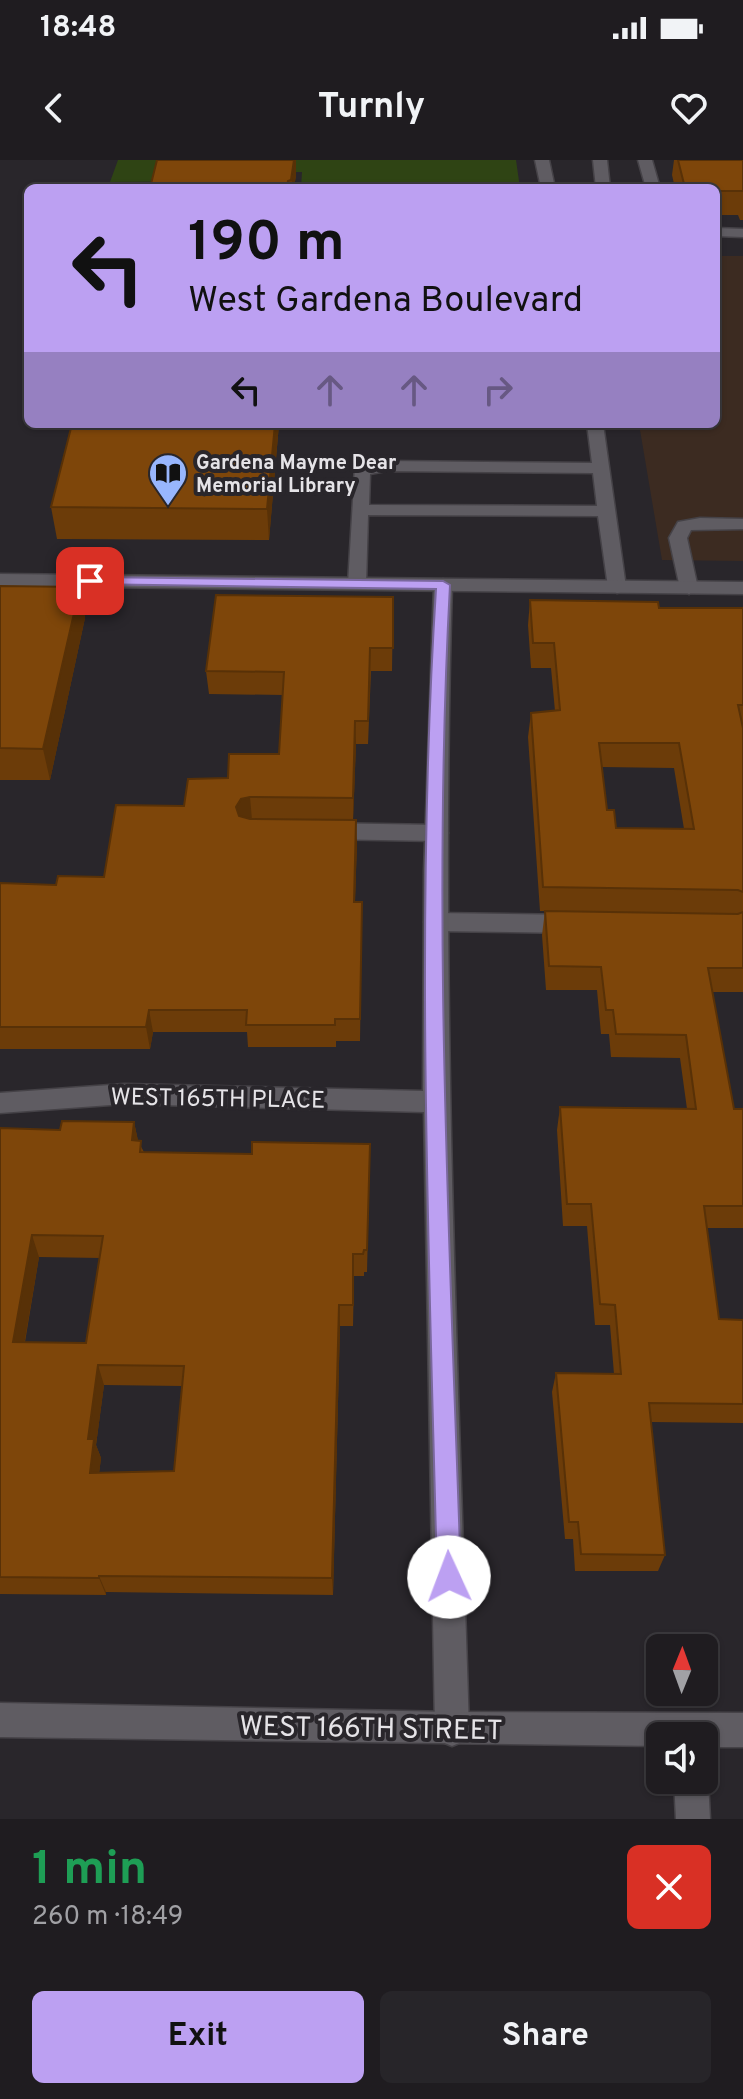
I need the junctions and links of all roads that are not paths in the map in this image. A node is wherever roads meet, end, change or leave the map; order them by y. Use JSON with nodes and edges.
{"nodes":[{"id":1,"x":542,"y":160,"type":"edge"},
{"id":2,"x":600,"y":160,"type":"edge"},
{"id":3,"x":645,"y":160,"type":"edge"},
{"id":4,"x":547,"y":184,"type":"edge"},
{"id":5,"x":603,"y":184,"type":"edge"},
{"id":6,"x":652,"y":184,"type":"edge"},
{"id":7,"x":720,"y":232,"type":"edge"},
{"id":8,"x":743,"y":233,"type":"edge"},
{"id":9,"x":596,"y":428,"type":"edge"},
{"id":10,"x":601,"y":468,"type":"junction"},
{"id":11,"x":360,"y":510,"type":"junction"},
{"id":12,"x":607,"y":511,"type":"junction"},
{"id":13,"x":743,"y":524,"type":"edge"},
{"id":14,"x":0,"y":580,"type":"edge"},
{"id":15,"x":357,"y":584,"type":"junction"},
{"id":16,"x":443,"y":585,"type":"junction"},
{"id":17,"x":617,"y":587,"type":"junction"},
{"id":18,"x":689,"y":588,"type":"junction"},
{"id":19,"x":743,"y":588,"type":"edge"},
{"id":20,"x":298,"y":831,"type":"edge"},
{"id":21,"x":437,"y":833,"type":"junction"},
{"id":22,"x":436,"y":922,"type":"junction"},
{"id":23,"x":591,"y":924,"type":"edge"},
{"id":24,"x":436,"y":1102,"type":"junction"},
{"id":25,"x":0,"y":1103,"type":"edge"},
{"id":26,"x":0,"y":1720,"type":"edge"},
{"id":27,"x":452,"y":1729,"type":"junction"},
{"id":28,"x":743,"y":1730,"type":"edge"},
{"id":29,"x":718,"y":1731,"type":"edge"},
{"id":30,"x":646,"y":1732,"type":"edge"},
{"id":31,"x":692,"y":1794,"type":"edge"},
{"id":32,"x":693,"y":1819,"type":"edge"}],
"edges":[{"from":1,"to":4,"type":"street"},
{"from":2,"to":5,"type":"street"},
{"from":3,"to":6,"type":"street"},
{"from":7,"to":8,"type":"street"},
{"from":9,"to":10,"type":"street"},
{"from":10,"to":11,"type":"street"},
{"from":10,"to":12,"type":"street"},
{"from":11,"to":12,"type":"street"},
{"from":11,"to":15,"type":"street"},
{"from":12,"to":17,"type":"street"},
{"from":13,"to":18,"type":"street"},
{"from":14,"to":15,"type":"street"},
{"from":15,"to":16,"type":"street"},
{"from":16,"to":17,"type":"street"},
{"from":16,"to":21,"type":"street"},
{"from":17,"to":18,"type":"street"},
{"from":18,"to":19,"type":"street"},
{"from":20,"to":21,"type":"street"},
{"from":21,"to":22,"type":"street"},
{"from":22,"to":23,"type":"street"},
{"from":22,"to":24,"type":"street"},
{"from":24,"to":25,"type":"street","name":"WEST 165TH PLACE"},
{"from":24,"to":27,"type":"street"},
{"from":26,"to":27,"type":"street","name":"WEST 166TH STREET"},
{"from":27,"to":30,"type":"street","name":"WEST 166TH STREET"},
{"from":28,"to":29,"type":"street","name":"WEST 166TH STREET"},
{"from":31,"to":32,"type":"street"}]}
